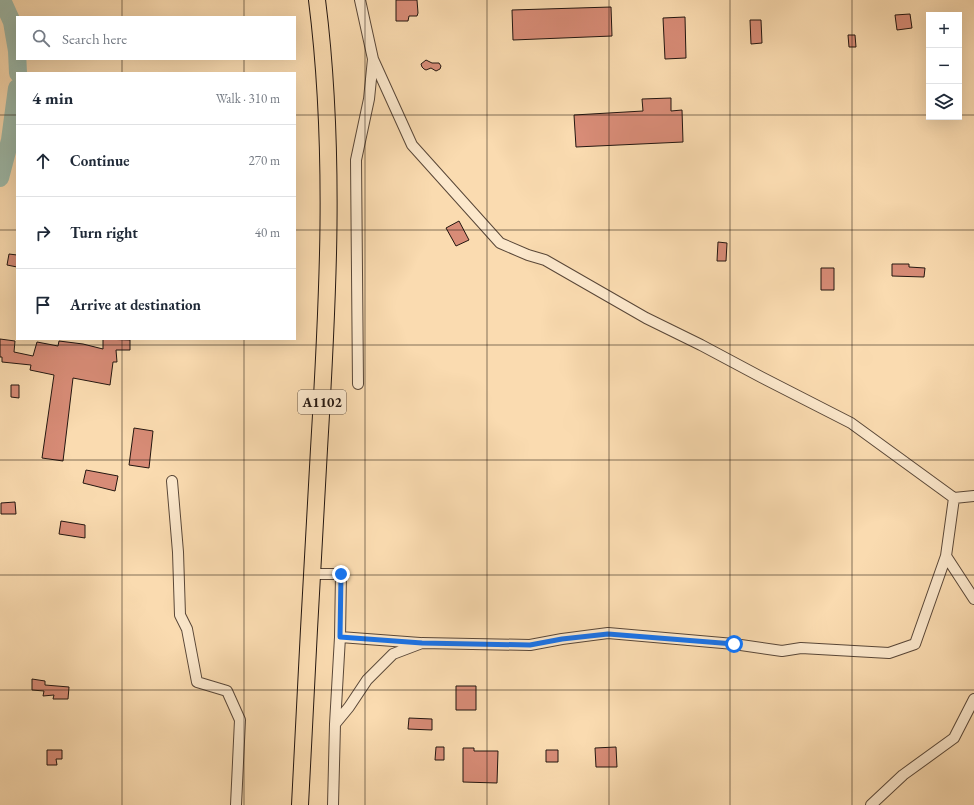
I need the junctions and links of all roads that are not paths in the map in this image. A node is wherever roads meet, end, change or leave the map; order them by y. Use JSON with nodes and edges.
{"nodes":[{"id":1,"x":317,"y":0,"type":"edge"},
{"id":2,"x":360,"y":0,"type":"edge"},
{"id":3,"x":373,"y":59,"type":"junction"},
{"id":4,"x":358,"y":384,"type":"dead end"},
{"id":5,"x":172,"y":481,"type":"dead end"},
{"id":6,"x":974,"y":496,"type":"edge"},
{"id":7,"x":954,"y":498,"type":"junction"},
{"id":8,"x":946,"y":556,"type":"junction"},
{"id":9,"x":312,"y":574,"type":"junction"},
{"id":10,"x":974,"y":599,"type":"edge"},
{"id":11,"x":340,"y":637,"type":"junction"},
{"id":12,"x":422,"y":643,"type":"junction"},
{"id":13,"x":974,"y":699,"type":"edge"},
{"id":14,"x":335,"y":724,"type":"junction"},
{"id":15,"x":236,"y":805,"type":"edge"},
{"id":16,"x":300,"y":805,"type":"edge"},
{"id":17,"x":333,"y":805,"type":"edge"},
{"id":18,"x":871,"y":805,"type":"edge"}],
"edges":[{"from":1,"to":9,"type":"main road","number":"A1102"},
{"from":2,"to":3,"type":"street"},
{"from":3,"to":4,"type":"street"},
{"from":3,"to":7,"type":"street"},
{"from":5,"to":15,"type":"street"},
{"from":6,"to":7,"type":"street"},
{"from":7,"to":8,"type":"street"},
{"from":8,"to":10,"type":"street"},
{"from":8,"to":12,"type":"street"},
{"from":9,"to":11,"type":"street"},
{"from":9,"to":16,"type":"main road","number":"A1102"},
{"from":11,"to":12,"type":"street"},
{"from":11,"to":14,"type":"street"},
{"from":12,"to":14,"type":"street"},
{"from":13,"to":18,"type":"street"},
{"from":14,"to":17,"type":"street"}]}
